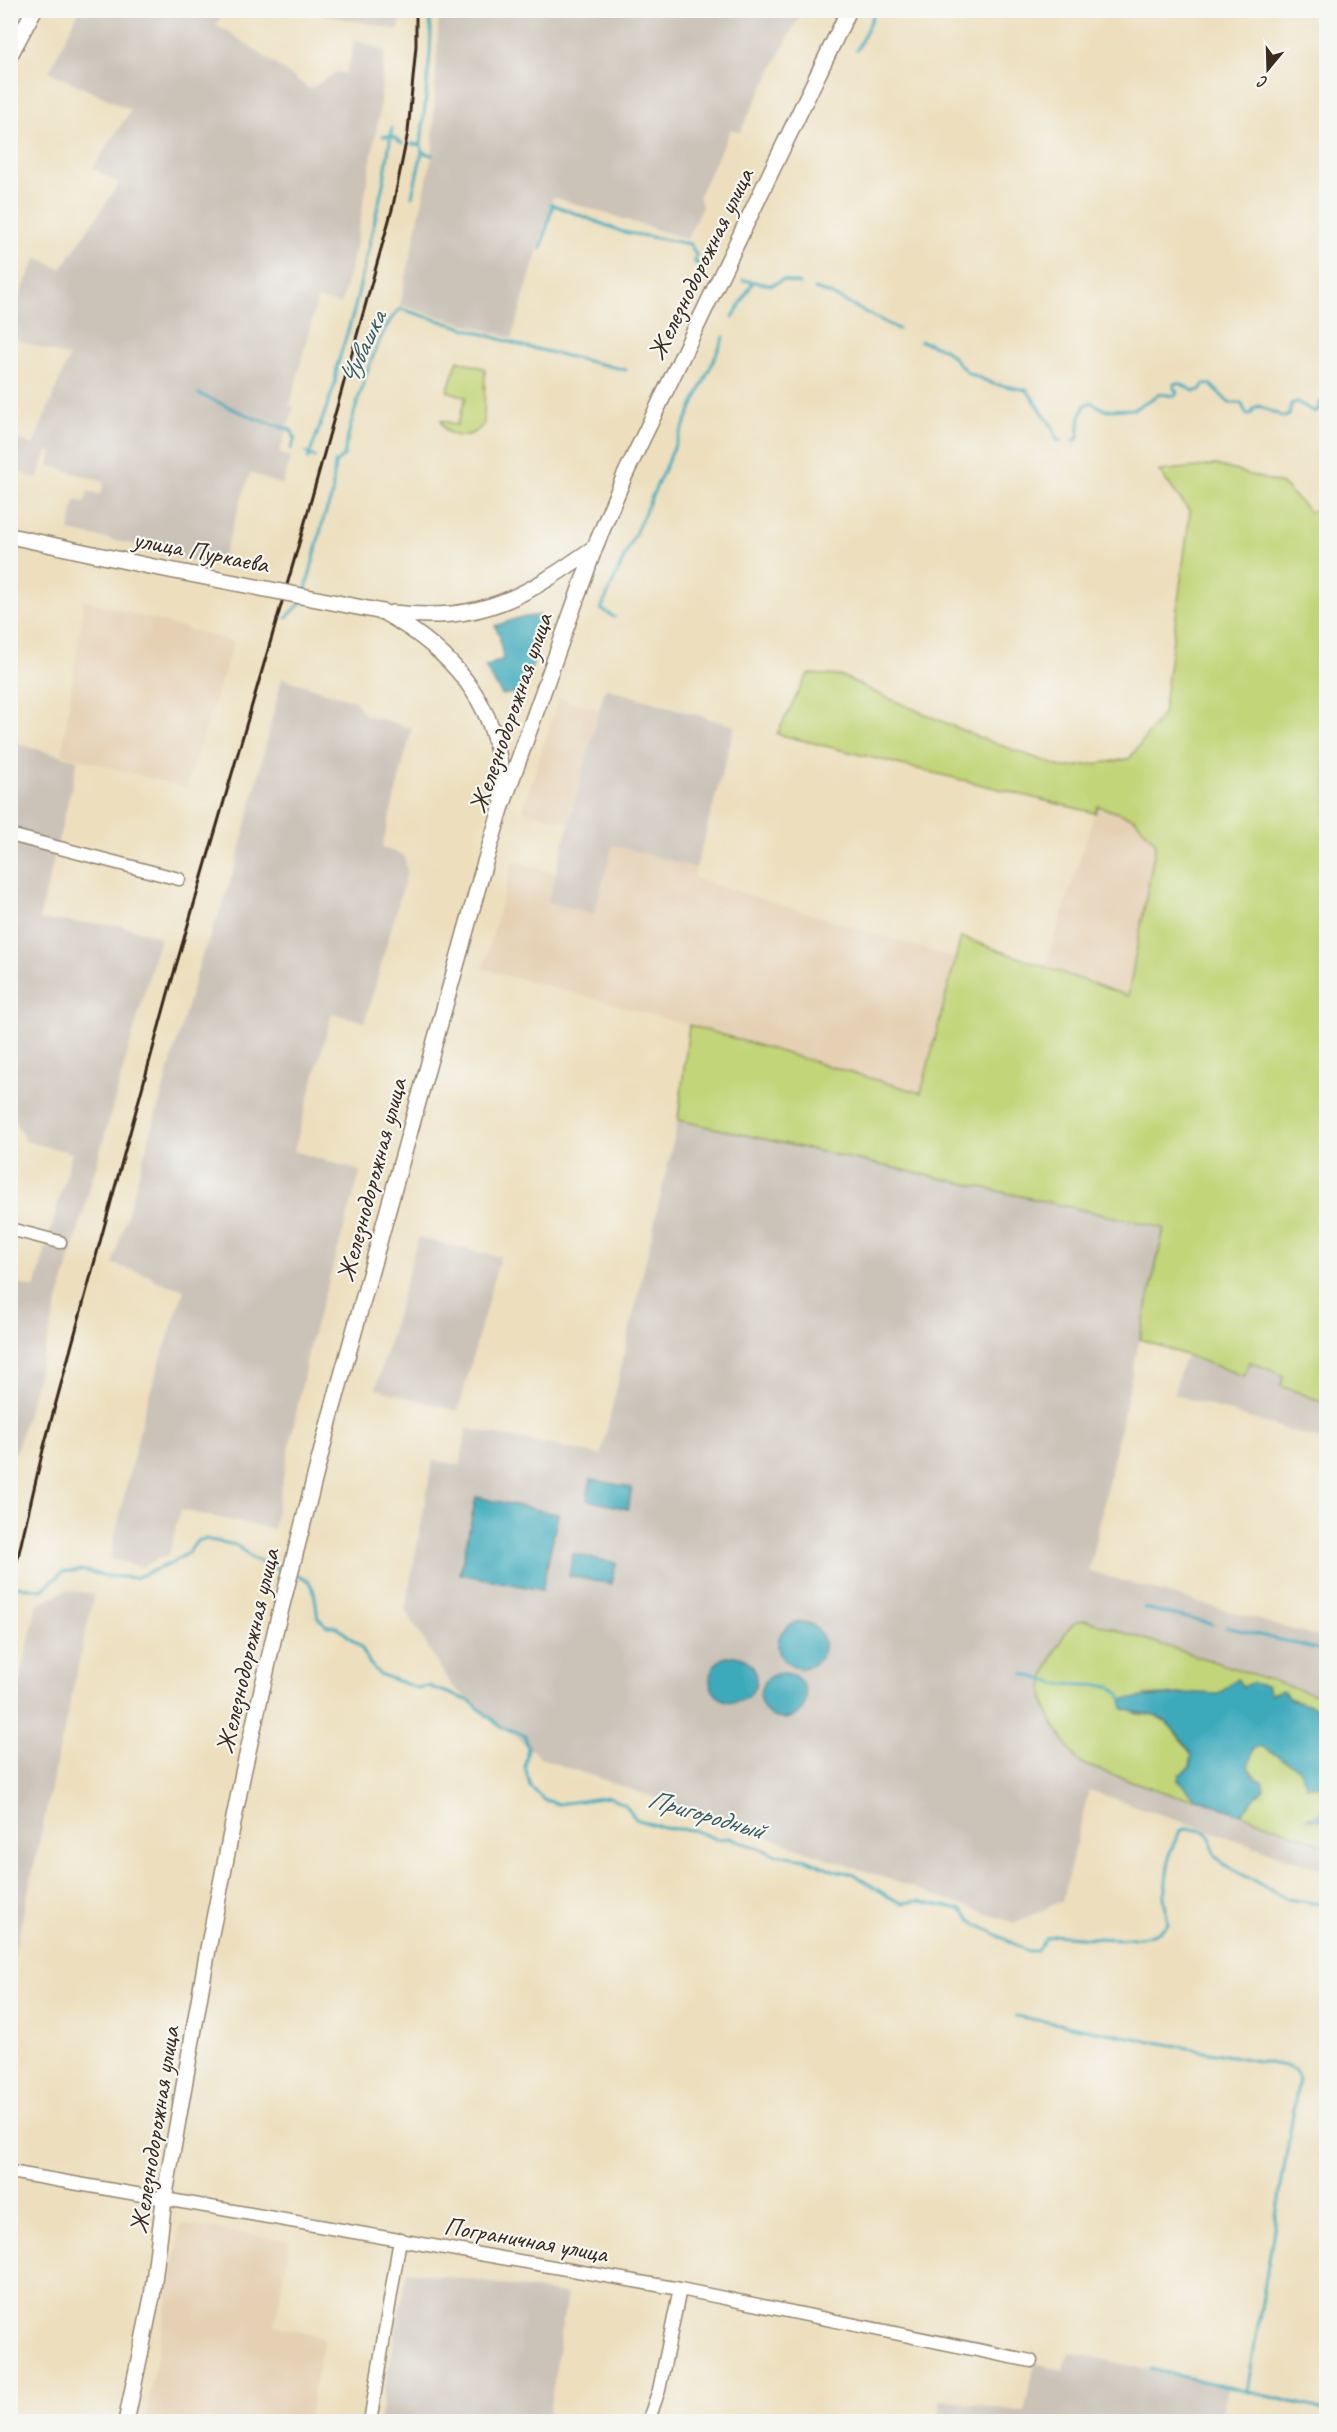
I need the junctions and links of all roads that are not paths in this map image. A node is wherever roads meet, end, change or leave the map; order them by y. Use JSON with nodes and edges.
{"nodes":[{"id":1,"x":34,"y":10,"type":"edge"},
{"id":2,"x":849,"y":10,"type":"edge"},
{"id":3,"x":10,"y":55,"type":"edge"},
{"id":4,"x":10,"y":536,"type":"edge"},
{"id":5,"x":595,"y":547,"type":"junction"},
{"id":6,"x":384,"y":612,"type":"junction"},
{"id":7,"x":501,"y":809,"type":"junction"},
{"id":8,"x":10,"y":835,"type":"edge"},
{"id":9,"x":179,"y":879,"type":"dead end"},
{"id":10,"x":10,"y":1229,"type":"edge"},
{"id":11,"x":60,"y":1242,"type":"dead end"},
{"id":12,"x":10,"y":2172,"type":"edge"},
{"id":13,"x":165,"y":2200,"type":"junction"},
{"id":14,"x":400,"y":2239,"type":"junction"},
{"id":15,"x":680,"y":2289,"type":"junction"},
{"id":16,"x":1031,"y":2361,"type":"dead end"},
{"id":17,"x":126,"y":2421,"type":"edge"},
{"id":18,"x":370,"y":2421,"type":"edge"},
{"id":19,"x":648,"y":2421,"type":"edge"}],
"edges":[{"from":1,"to":3,"type":"main road"},
{"from":2,"to":5,"type":"main road","name":"Железнодорожная улица"},
{"from":4,"to":6,"type":"main road","name":"улица Пуркаева","bridge":true},
{"from":5,"to":6,"type":"main road"},
{"from":5,"to":7,"type":"main road","name":"Железнодорожная улица"},
{"from":6,"to":7,"type":"main road"},
{"from":7,"to":13,"type":"main road","name":"Железнодорожная улица"},
{"from":8,"to":9,"type":"street"},
{"from":10,"to":11,"type":"street"},
{"from":12,"to":13,"type":"street","name":"Пограничная улица"},
{"from":13,"to":14,"type":"street","name":"Пограничная улица"},
{"from":13,"to":17,"type":"main road","name":"Железнодорожная улица"},
{"from":14,"to":15,"type":"street","name":"Пограничная улица"},
{"from":14,"to":18,"type":"street"},
{"from":15,"to":16,"type":"street","name":"Пограничная улица"},
{"from":15,"to":19,"type":"street"}]}
